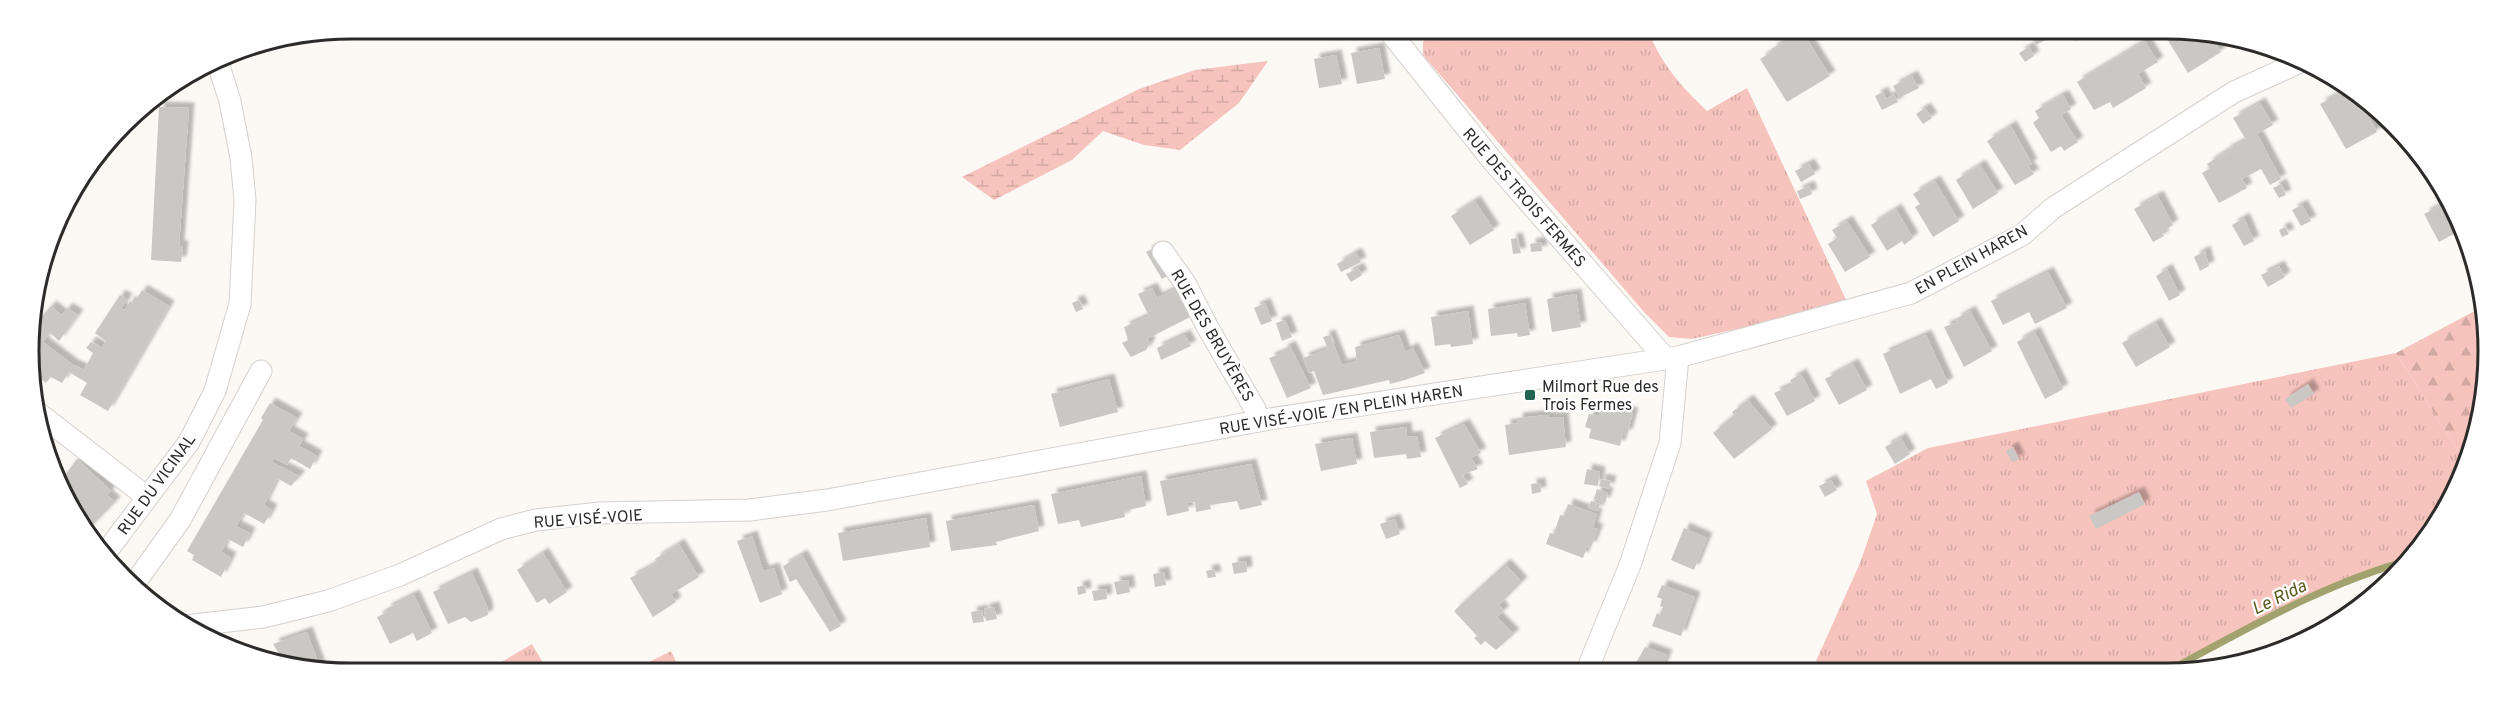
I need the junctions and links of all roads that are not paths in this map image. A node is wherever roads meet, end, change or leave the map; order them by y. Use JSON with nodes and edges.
{"nodes":[{"id":1,"x":1402,"y":39,"type":"edge"},
{"id":2,"x":2292,"y":66,"type":"edge"},
{"id":3,"x":220,"y":68,"type":"edge"},
{"id":4,"x":1163,"y":252,"type":"dead end"},
{"id":5,"x":1671,"y":357,"type":"junction"},
{"id":6,"x":261,"y":371,"type":"dead end"},
{"id":7,"x":47,"y":420,"type":"edge"},
{"id":8,"x":1258,"y":421,"type":"junction"},
{"id":9,"x":1006,"y":468,"type":"joint"},
{"id":10,"x":147,"y":497,"type":"junction"},
{"id":11,"x":109,"y":548,"type":"edge"},
{"id":12,"x":138,"y":579,"type":"edge"},
{"id":13,"x":201,"y":624,"type":"edge"},
{"id":14,"x":1590,"y":663,"type":"edge"}],
"edges":[{"from":1,"to":5,"type":"street","name":"RUE DES TROIS FERMES"},
{"from":2,"to":5,"type":"street","name":"EN PLEIN HAREN"},
{"from":3,"to":10,"type":"street","name":"RUE DU VICINAL"},
{"from":4,"to":8,"type":"street","name":"RUE DES BRUYÈRES"},
{"from":5,"to":8,"type":"street","name":"RUE VISÉ-VOIE /EN PLEIN HAREN"},
{"from":5,"to":14,"type":"street"},
{"from":6,"to":12,"type":"street"},
{"from":7,"to":10,"type":"street"},
{"from":8,"to":9,"type":"street","name":"RUE VISÉ-VOIE /EN PLEIN HAREN"},
{"from":9,"to":13,"type":"street","name":"RUE VISÉ-VOIE"},
{"from":10,"to":11,"type":"street","name":"RUE DU VICINAL"}]}
